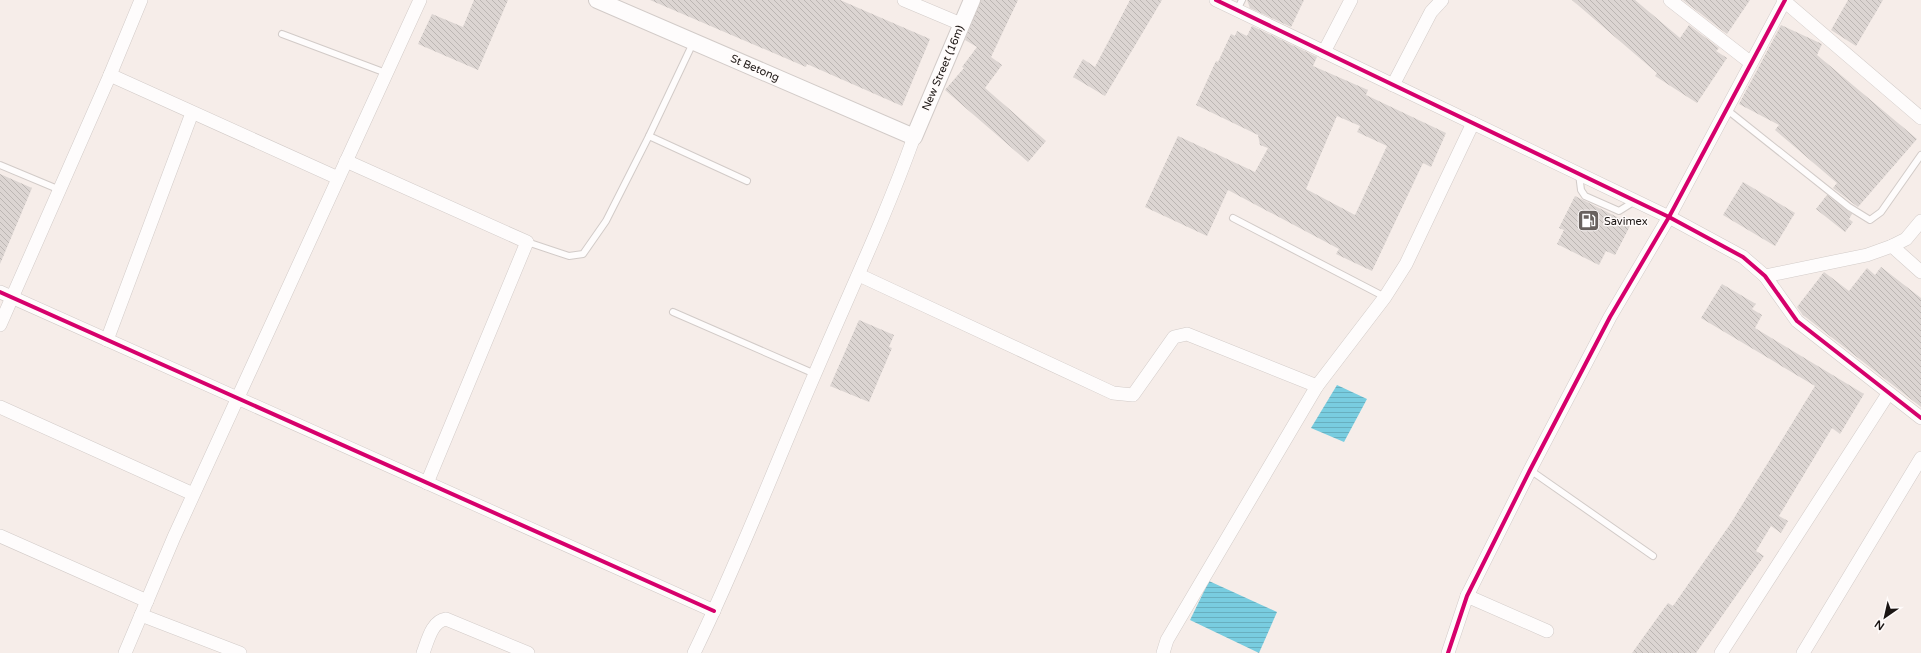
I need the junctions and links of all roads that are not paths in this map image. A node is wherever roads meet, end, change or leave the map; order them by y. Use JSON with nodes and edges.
{"nodes":[{"id":1,"x":141,"y":0,"type":"edge"},
{"id":2,"x":420,"y":0,"type":"edge"},
{"id":3,"x":597,"y":0,"type":"edge"},
{"id":4,"x":904,"y":0,"type":"edge"},
{"id":5,"x":972,"y":0,"type":"edge"},
{"id":6,"x":1216,"y":0,"type":"edge"},
{"id":7,"x":1351,"y":0,"type":"edge"},
{"id":8,"x":1442,"y":0,"type":"edge"},
{"id":9,"x":1670,"y":0,"type":"edge"},
{"id":10,"x":1784,"y":0,"type":"edge"},
{"id":11,"x":1239,"y":5,"type":"edge"},
{"id":12,"x":961,"y":24,"type":"junction"},
{"id":13,"x":282,"y":34,"type":"dead end"},
{"id":14,"x":694,"y":42,"type":"junction"},
{"id":15,"x":1324,"y":52,"type":"junction"},
{"id":16,"x":1751,"y":62,"type":"junction"},
{"id":17,"x":386,"y":73,"type":"junction"},
{"id":18,"x":110,"y":75,"type":"junction"},
{"id":19,"x":1393,"y":84,"type":"junction"},
{"id":20,"x":1726,"y":109,"type":"junction"},
{"id":21,"x":192,"y":113,"type":"junction"},
{"id":22,"x":1921,"y":118,"type":"edge"},
{"id":23,"x":1473,"y":123,"type":"junction"},
{"id":24,"x":649,"y":136,"type":"junction"},
{"id":25,"x":914,"y":136,"type":"junction"},
{"id":26,"x":1921,"y":155,"type":"edge"},
{"id":27,"x":346,"y":161,"type":"junction"},
{"id":28,"x":0,"y":165,"type":"edge"},
{"id":29,"x":338,"y":178,"type":"junction"},
{"id":30,"x":747,"y":181,"type":"dead end"},
{"id":31,"x":60,"y":190,"type":"junction"},
{"id":32,"x":1669,"y":217,"type":"junction"},
{"id":33,"x":1232,"y":218,"type":"dead end"},
{"id":34,"x":1921,"y":221,"type":"edge"},
{"id":35,"x":527,"y":242,"type":"junction"},
{"id":36,"x":1892,"y":246,"type":"junction"},
{"id":37,"x":1921,"y":272,"type":"edge"},
{"id":38,"x":859,"y":275,"type":"junction"},
{"id":39,"x":1765,"y":276,"type":"junction"},
{"id":40,"x":0,"y":292,"type":"edge"},
{"id":41,"x":1385,"y":297,"type":"junction"},
{"id":42,"x":13,"y":298,"type":"junction"},
{"id":43,"x":673,"y":312,"type":"dead end"},
{"id":44,"x":0,"y":325,"type":"edge"},
{"id":45,"x":107,"y":340,"type":"junction"},
{"id":46,"x":814,"y":374,"type":"junction"},
{"id":47,"x":1317,"y":386,"type":"junction"},
{"id":48,"x":1888,"y":394,"type":"junction"},
{"id":49,"x":237,"y":398,"type":"junction"},
{"id":50,"x":0,"y":407,"type":"edge"},
{"id":51,"x":1921,"y":418,"type":"edge"},
{"id":52,"x":1921,"y":458,"type":"edge"},
{"id":53,"x":1530,"y":470,"type":"junction"},
{"id":54,"x":427,"y":483,"type":"junction"},
{"id":55,"x":193,"y":494,"type":"junction"},
{"id":56,"x":0,"y":536,"type":"edge"},
{"id":57,"x":1653,"y":556,"type":"dead end"},
{"id":58,"x":1467,"y":596,"type":"junction"},
{"id":59,"x":147,"y":601,"type":"junction"},
{"id":60,"x":714,"y":611,"type":"junction"},
{"id":61,"x":141,"y":615,"type":"junction"},
{"id":62,"x":1547,"y":631,"type":"dead end"},
{"id":63,"x":125,"y":653,"type":"edge"},
{"id":64,"x":240,"y":653,"type":"edge"},
{"id":65,"x":423,"y":653,"type":"edge"},
{"id":66,"x":528,"y":653,"type":"edge"},
{"id":67,"x":694,"y":653,"type":"edge"},
{"id":68,"x":1162,"y":653,"type":"edge"},
{"id":69,"x":1448,"y":653,"type":"edge"},
{"id":70,"x":1721,"y":653,"type":"edge"},
{"id":71,"x":1803,"y":653,"type":"edge"}],
"edges":[{"from":1,"to":18,"type":"street"},
{"from":2,"to":17,"type":"street"},
{"from":3,"to":14,"type":"street","name":"St Betong"},
{"from":4,"to":12,"type":"street"},
{"from":5,"to":12,"type":"street","name":"New Street (16m)"},
{"from":6,"to":11,"type":"street"},
{"from":7,"to":15,"type":"street"},
{"from":8,"to":19,"type":"street"},
{"from":9,"to":16,"type":"street"},
{"from":10,"to":16,"type":"street"},
{"from":10,"to":22,"type":"street"},
{"from":11,"to":15,"type":"street"},
{"from":12,"to":25,"type":"street","name":"New Street (16m)"},
{"from":13,"to":17,"type":"lane"},
{"from":14,"to":24,"type":"lane"},
{"from":14,"to":25,"type":"street","name":"St Betong"},
{"from":15,"to":19,"type":"street"},
{"from":16,"to":20,"type":"street"},
{"from":17,"to":27,"type":"street"},
{"from":18,"to":21,"type":"street"},
{"from":18,"to":31,"type":"street"},
{"from":19,"to":23,"type":"street"},
{"from":20,"to":26,"type":"lane"},
{"from":20,"to":32,"type":"street"},
{"from":21,"to":29,"type":"street"},
{"from":21,"to":45,"type":"street"},
{"from":23,"to":32,"type":"street"},
{"from":23,"to":41,"type":"street"},
{"from":24,"to":30,"type":"lane"},
{"from":24,"to":35,"type":"lane"},
{"from":25,"to":38,"type":"street"},
{"from":27,"to":29,"type":"street"},
{"from":27,"to":35,"type":"street"},
{"from":28,"to":31,"type":"lane"},
{"from":29,"to":49,"type":"street"},
{"from":31,"to":42,"type":"street"},
{"from":32,"to":39,"type":"street"},
{"from":32,"to":53,"type":"street"},
{"from":33,"to":41,"type":"lane"},
{"from":34,"to":36,"type":"street"},
{"from":35,"to":54,"type":"street"},
{"from":36,"to":37,"type":"street"},
{"from":36,"to":39,"type":"street"},
{"from":38,"to":46,"type":"street"},
{"from":38,"to":47,"type":"street"},
{"from":39,"to":48,"type":"street"},
{"from":40,"to":42,"type":"street"},
{"from":41,"to":47,"type":"street"},
{"from":42,"to":44,"type":"street"},
{"from":42,"to":45,"type":"street"},
{"from":43,"to":46,"type":"lane"},
{"from":45,"to":49,"type":"street"},
{"from":46,"to":60,"type":"street"},
{"from":47,"to":68,"type":"street"},
{"from":48,"to":51,"type":"street"},
{"from":48,"to":70,"type":"street"},
{"from":49,"to":54,"type":"street"},
{"from":49,"to":55,"type":"street"},
{"from":50,"to":55,"type":"street"},
{"from":52,"to":71,"type":"street"},
{"from":53,"to":57,"type":"lane"},
{"from":53,"to":58,"type":"street"},
{"from":54,"to":60,"type":"street"},
{"from":55,"to":59,"type":"street"},
{"from":56,"to":59,"type":"street"},
{"from":58,"to":62,"type":"street"},
{"from":58,"to":69,"type":"street"},
{"from":59,"to":61,"type":"street"},
{"from":60,"to":67,"type":"street"},
{"from":61,"to":63,"type":"street"},
{"from":61,"to":64,"type":"street"},
{"from":65,"to":66,"type":"street"}]}
